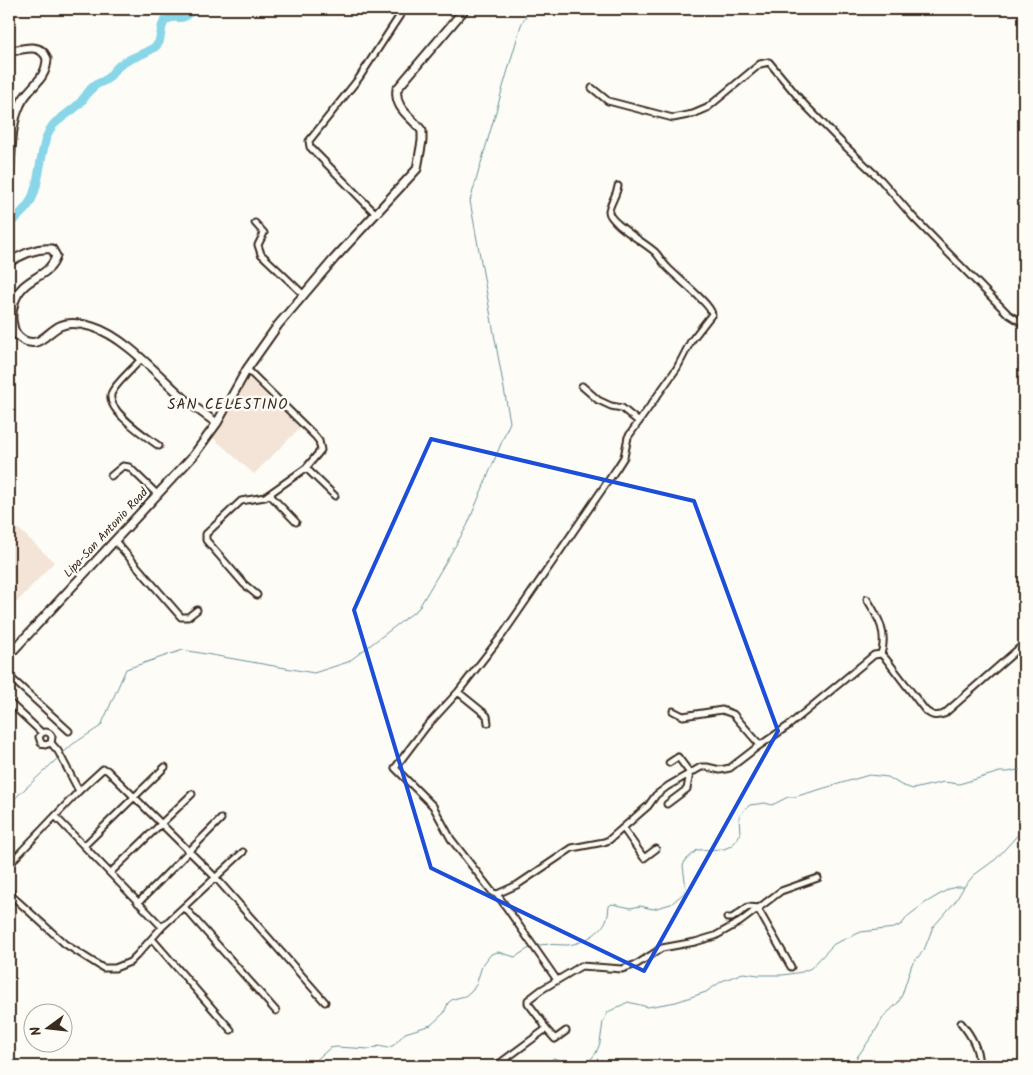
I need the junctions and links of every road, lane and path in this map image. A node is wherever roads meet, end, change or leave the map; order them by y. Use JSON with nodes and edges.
{"nodes":[{"id":1,"x":404,"y":9,"type":"edge"},
{"id":2,"x":465,"y":9,"type":"edge"},
{"id":3,"x":9,"y":52,"type":"edge"},
{"id":4,"x":592,"y":88,"type":"dead end"},
{"id":5,"x":9,"y":174,"type":"edge"},
{"id":6,"x":618,"y":186,"type":"dead end"},
{"id":7,"x":376,"y":214,"type":"junction"},
{"id":8,"x":255,"y":223,"type":"dead end"},
{"id":9,"x":9,"y":262,"type":"edge"},
{"id":10,"x":303,"y":294,"type":"junction"},
{"id":11,"x":1024,"y":324,"type":"edge"},
{"id":12,"x":141,"y":359,"type":"junction"},
{"id":13,"x":247,"y":369,"type":"junction"},
{"id":14,"x":582,"y":386,"type":"dead end"},
{"id":15,"x":639,"y":422,"type":"junction"},
{"id":16,"x":216,"y":424,"type":"junction"},
{"id":17,"x":158,"y":446,"type":"dead end"},
{"id":18,"x":306,"y":468,"type":"junction"},
{"id":19,"x":111,"y":476,"type":"dead end"},
{"id":20,"x":269,"y":494,"type":"junction"},
{"id":21,"x":158,"y":495,"type":"junction"},
{"id":22,"x":335,"y":496,"type":"dead end"},
{"id":23,"x":296,"y":522,"type":"dead end"},
{"id":24,"x":115,"y":541,"type":"junction"},
{"id":25,"x":258,"y":595,"type":"dead end"},
{"id":26,"x":867,"y":600,"type":"dead end"},
{"id":27,"x":197,"y":610,"type":"dead end"},
{"id":28,"x":1024,"y":644,"type":"edge"},
{"id":29,"x":881,"y":654,"type":"junction"},
{"id":30,"x":9,"y":655,"type":"edge"},
{"id":31,"x":9,"y":676,"type":"edge"},
{"id":32,"x":458,"y":692,"type":"junction"},
{"id":33,"x":9,"y":702,"type":"edge"},
{"id":34,"x":673,"y":711,"type":"dead end"},
{"id":35,"x":488,"y":723,"type":"dead end"},
{"id":36,"x":69,"y":731,"type":"dead end"},
{"id":37,"x":42,"y":733,"type":"junction"},
{"id":38,"x":50,"y":743,"type":"junction"},
{"id":39,"x":760,"y":745,"type":"junction"},
{"id":40,"x":669,"y":763,"type":"dead end"},
{"id":41,"x":165,"y":767,"type":"dead end"},
{"id":42,"x":690,"y":773,"type":"junction"},
{"id":43,"x":79,"y":792,"type":"junction"},
{"id":44,"x":192,"y":794,"type":"dead end"},
{"id":45,"x":134,"y":796,"type":"junction"},
{"id":46,"x":667,"y":804,"type":"dead end"},
{"id":47,"x":56,"y":817,"type":"junction"},
{"id":48,"x":221,"y":819,"type":"dead end"},
{"id":49,"x":162,"y":823,"type":"junction"},
{"id":50,"x":623,"y":828,"type":"junction"},
{"id":51,"x":84,"y":846,"type":"junction"},
{"id":52,"x":656,"y":849,"type":"dead end"},
{"id":53,"x":189,"y":851,"type":"junction"},
{"id":54,"x":242,"y":852,"type":"dead end"},
{"id":55,"x":9,"y":867,"type":"edge"},
{"id":56,"x":110,"y":874,"type":"junction"},
{"id":57,"x":216,"y":878,"type":"junction"},
{"id":58,"x":818,"y":878,"type":"dead end"},
{"id":59,"x":9,"y":888,"type":"edge"},
{"id":60,"x":497,"y":894,"type":"junction"},
{"id":61,"x":138,"y":903,"type":"junction"},
{"id":62,"x":184,"y":907,"type":"junction"},
{"id":63,"x":759,"y":908,"type":"junction"},
{"id":64,"x":727,"y":918,"type":"dead end"},
{"id":65,"x":162,"y":927,"type":"junction"},
{"id":66,"x":152,"y":939,"type":"junction"},
{"id":67,"x":791,"y":967,"type":"dead end"},
{"id":68,"x":557,"y":980,"type":"junction"},
{"id":69,"x":324,"y":1002,"type":"dead end"},
{"id":70,"x":276,"y":1011,"type":"dead end"},
{"id":71,"x":961,"y":1023,"type":"dead end"},
{"id":72,"x":546,"y":1029,"type":"junction"},
{"id":73,"x":231,"y":1030,"type":"dead end"},
{"id":74,"x":566,"y":1032,"type":"dead end"},
{"id":75,"x":496,"y":1066,"type":"edge"},
{"id":76,"x":978,"y":1066,"type":"edge"}],
"edges":[{"from":1,"to":7,"type":"street"},
{"from":2,"to":7,"type":"main road","name":"Lipa-San Antonio Road"},
{"from":3,"to":5,"type":"main road"},
{"from":4,"to":11,"type":"street"},
{"from":6,"to":15,"type":"street"},
{"from":7,"to":10,"type":"main road","name":"Lipa-San Antonio Road"},
{"from":8,"to":10,"type":"street"},
{"from":9,"to":12,"type":"main road"},
{"from":10,"to":13,"type":"main road","name":"Lipa-San Antonio Road"},
{"from":12,"to":16,"type":"main road"},
{"from":12,"to":17,"type":"street"},
{"from":13,"to":16,"type":"main road","name":"Lipa-San Antonio Road"},
{"from":13,"to":18,"type":"street"},
{"from":14,"to":15,"type":"street"},
{"from":15,"to":32,"type":"street"},
{"from":16,"to":21,"type":"main road","name":"Lipa-San Antonio Road"},
{"from":18,"to":20,"type":"street"},
{"from":18,"to":22,"type":"street"},
{"from":19,"to":21,"type":"street"},
{"from":20,"to":23,"type":"street"},
{"from":20,"to":25,"type":"street"},
{"from":21,"to":24,"type":"main road","name":"Lipa-San Antonio Road"},
{"from":24,"to":27,"type":"street"},
{"from":24,"to":30,"type":"main road","name":"Lipa-San Antonio Road"},
{"from":26,"to":29,"type":"street"},
{"from":28,"to":29,"type":"street"},
{"from":29,"to":39,"type":"street"},
{"from":31,"to":36,"type":"street"},
{"from":32,"to":35,"type":"street"},
{"from":32,"to":60,"type":"street"},
{"from":33,"to":37,"type":"street"},
{"from":34,"to":39,"type":"street"},
{"from":37,"to":38,"type":"street"},
{"from":37,"to":38,"type":"street"},
{"from":38,"to":43,"type":"street"},
{"from":39,"to":42,"type":"street"},
{"from":40,"to":42,"type":"street"},
{"from":41,"to":45,"type":"street"},
{"from":42,"to":46,"type":"street"},
{"from":42,"to":50,"type":"street"},
{"from":43,"to":45,"type":"street"},
{"from":43,"to":47,"type":"street"},
{"from":44,"to":49,"type":"street"},
{"from":45,"to":49,"type":"street"},
{"from":45,"to":51,"type":"street"},
{"from":47,"to":51,"type":"street"},
{"from":47,"to":55,"type":"street"},
{"from":48,"to":53,"type":"street"},
{"from":49,"to":53,"type":"street"},
{"from":49,"to":56,"type":"street"},
{"from":50,"to":52,"type":"street"},
{"from":50,"to":60,"type":"street"},
{"from":51,"to":56,"type":"street"},
{"from":53,"to":57,"type":"street"},
{"from":53,"to":61,"type":"street"},
{"from":54,"to":57,"type":"street"},
{"from":56,"to":61,"type":"street"},
{"from":57,"to":62,"type":"street"},
{"from":57,"to":69,"type":"street"},
{"from":58,"to":63,"type":"street"},
{"from":59,"to":66,"type":"street"},
{"from":60,"to":68,"type":"street"},
{"from":61,"to":65,"type":"street"},
{"from":62,"to":65,"type":"street"},
{"from":62,"to":70,"type":"street"},
{"from":63,"to":64,"type":"street"},
{"from":63,"to":67,"type":"street"},
{"from":63,"to":68,"type":"street"},
{"from":65,"to":66,"type":"street"},
{"from":66,"to":73,"type":"street"},
{"from":68,"to":72,"type":"street"},
{"from":71,"to":76,"type":"street"},
{"from":72,"to":74,"type":"street"},
{"from":72,"to":75,"type":"street"}]}
